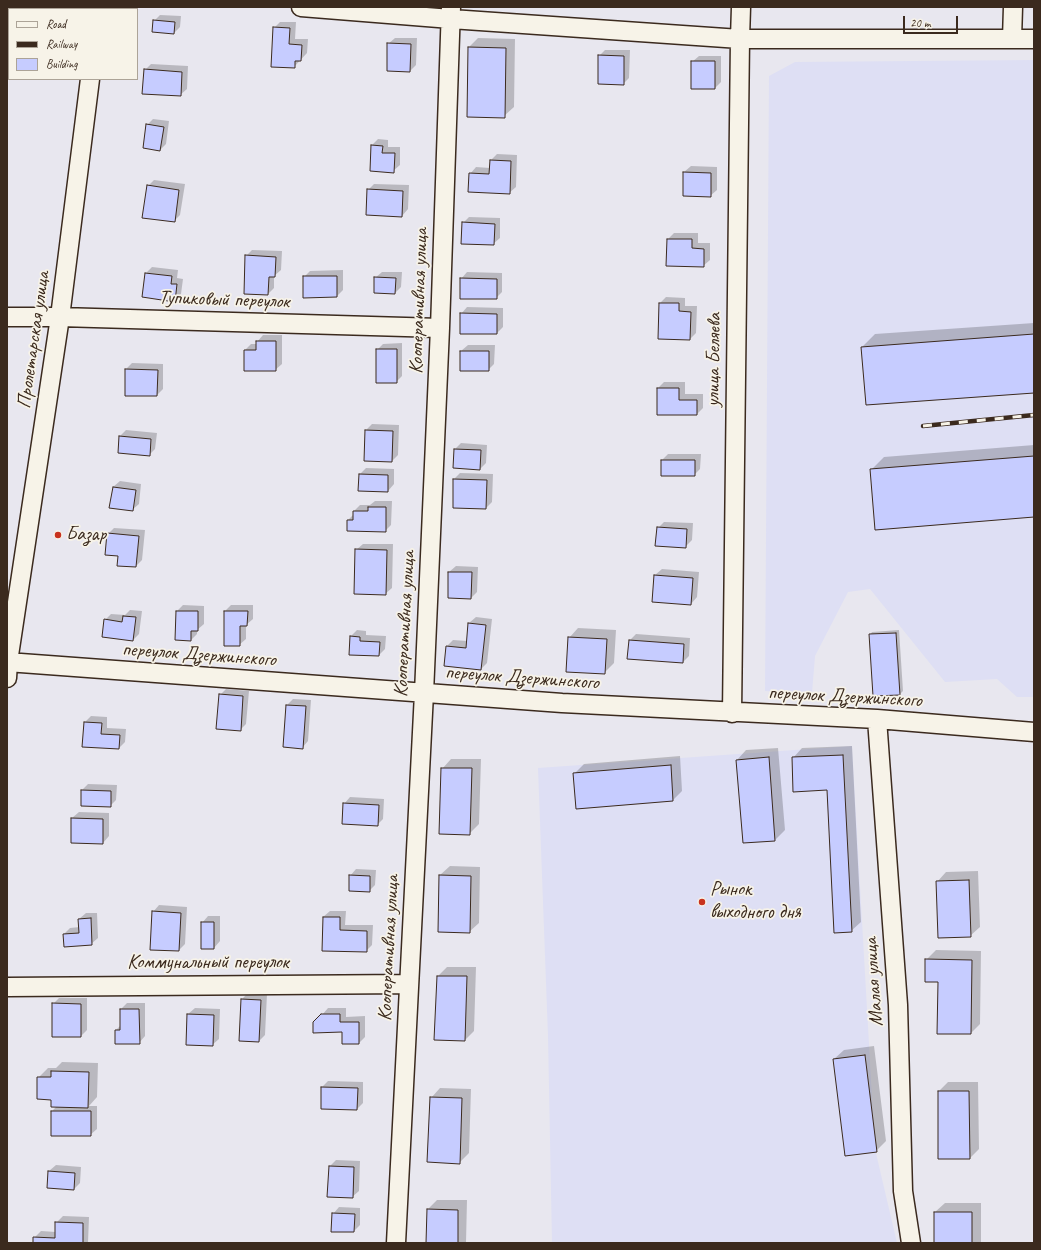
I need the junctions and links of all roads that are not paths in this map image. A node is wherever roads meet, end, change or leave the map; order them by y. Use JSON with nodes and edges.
{"nodes":[{"id":1,"x":302,"y":7,"type":"edge"},
{"id":2,"x":741,"y":7,"type":"edge"},
{"id":3,"x":1013,"y":7,"type":"edge"},
{"id":4,"x":451,"y":13,"type":"edge"},
{"id":5,"x":740,"y":39,"type":"junction"},
{"id":6,"x":1012,"y":39,"type":"junction"},
{"id":7,"x":1034,"y":39,"type":"edge"},
{"id":8,"x":90,"y":80,"type":"edge"},
{"id":9,"x":60,"y":317,"type":"junction"},
{"id":10,"x":7,"y":318,"type":"edge"},
{"id":11,"x":440,"y":328,"type":"junction"},
{"id":12,"x":7,"y":668,"type":"edge"},
{"id":13,"x":424,"y":693,"type":"junction"},
{"id":14,"x":732,"y":713,"type":"junction"},
{"id":15,"x":877,"y":719,"type":"junction"},
{"id":16,"x":1034,"y":732,"type":"edge"},
{"id":17,"x":409,"y":984,"type":"junction"},
{"id":18,"x":7,"y":986,"type":"edge"},
{"id":19,"x":396,"y":1243,"type":"edge"},
{"id":20,"x":911,"y":1243,"type":"edge"}],
"edges":[{"from":1,"to":4,"type":"street"},
{"from":2,"to":5,"type":"street","name":"улица Беляева"},
{"from":3,"to":6,"type":"street"},
{"from":4,"to":5,"type":"street"},
{"from":4,"to":11,"type":"street","name":"Кооперативная улица"},
{"from":5,"to":6,"type":"street"},
{"from":5,"to":14,"type":"street","name":"улица Беляева"},
{"from":6,"to":7,"type":"street"},
{"from":8,"to":9,"type":"street","name":"Пролетарская улица"},
{"from":9,"to":10,"type":"street","name":"Тупиковый переулок"},
{"from":9,"to":11,"type":"street","name":"Тупиковый переулок"},
{"from":9,"to":12,"type":"street","name":"Пролетарская улица"},
{"from":11,"to":13,"type":"street","name":"Кооперативная улица"},
{"from":12,"to":13,"type":"street","name":"переулок Дзержинского"},
{"from":13,"to":14,"type":"street","name":"переулок Дзержинского"},
{"from":13,"to":17,"type":"street","name":"Кооперативная улица"},
{"from":14,"to":15,"type":"street","name":"переулок Дзержинского"},
{"from":15,"to":16,"type":"street","name":"переулок Дзержинского"},
{"from":15,"to":20,"type":"street","name":"Малая улица"},
{"from":17,"to":18,"type":"street","name":"Коммунальный переулок"},
{"from":17,"to":19,"type":"street","name":"Кооперативная улица"}]}
